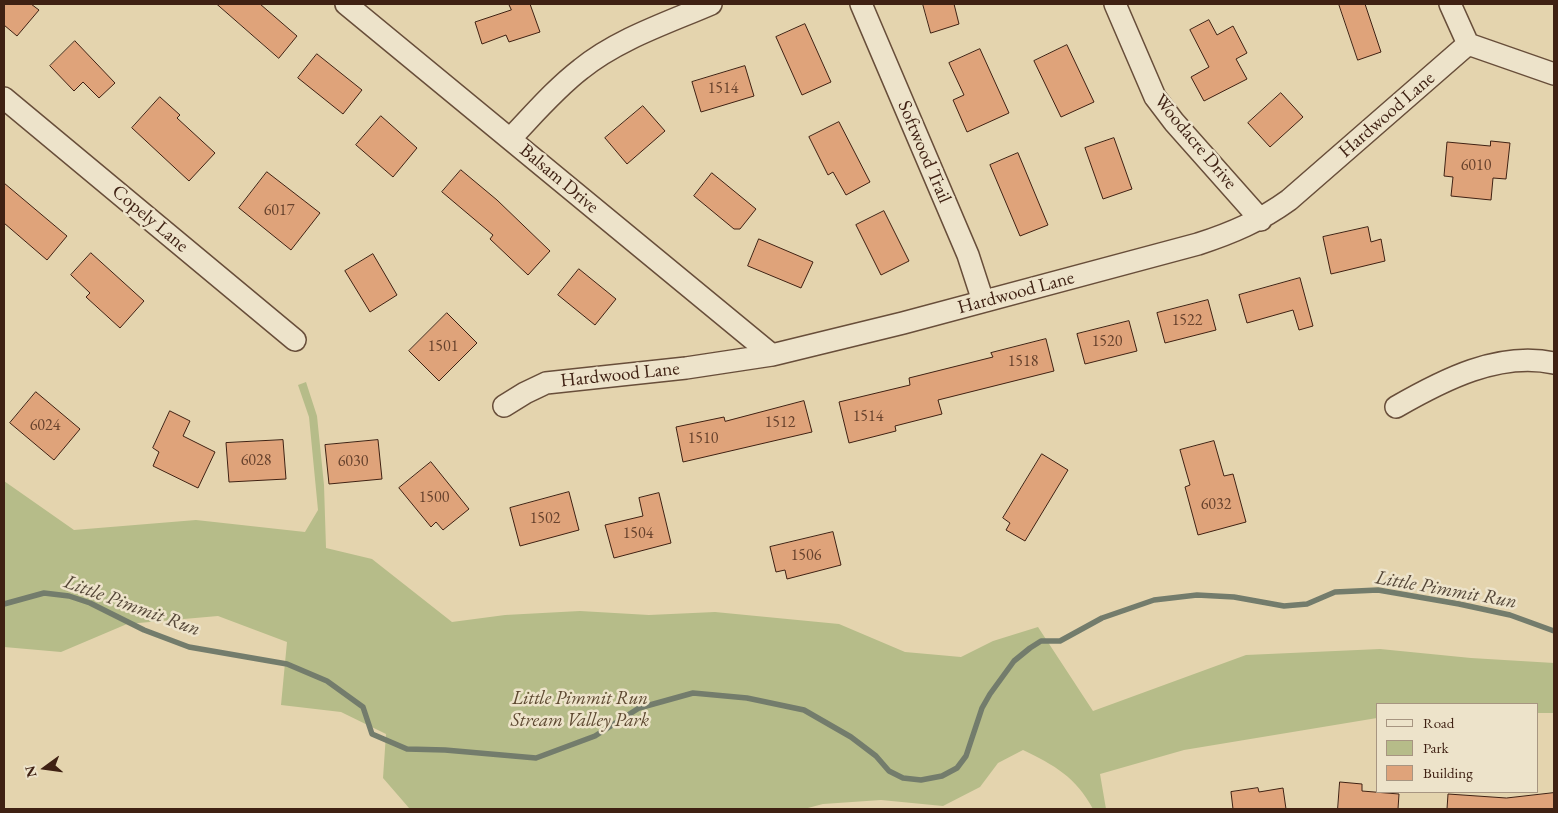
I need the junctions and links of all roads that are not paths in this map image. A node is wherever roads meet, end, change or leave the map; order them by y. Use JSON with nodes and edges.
{"nodes":[{"id":1,"x":346,"y":4,"type":"edge"},
{"id":2,"x":711,"y":4,"type":"edge"},
{"id":3,"x":861,"y":4,"type":"edge"},
{"id":4,"x":1115,"y":4,"type":"edge"},
{"id":5,"x":1450,"y":4,"type":"edge"},
{"id":6,"x":1468,"y":44,"type":"junction"},
{"id":7,"x":1554,"y":74,"type":"edge"},
{"id":8,"x":4,"y":98,"type":"edge"},
{"id":9,"x":510,"y":139,"type":"junction"},
{"id":10,"x":1261,"y":220,"type":"junction"},
{"id":11,"x":983,"y":302,"type":"junction"},
{"id":12,"x":295,"y":340,"type":"dead end"},
{"id":13,"x":772,"y":355,"type":"junction"},
{"id":14,"x":1554,"y":363,"type":"edge"},
{"id":15,"x":504,"y":406,"type":"dead end"},
{"id":16,"x":1396,"y":407,"type":"dead end"}],
"edges":[{"from":1,"to":9,"type":"street","name":"Balsam Drive"},
{"from":2,"to":9,"type":"street"},
{"from":3,"to":11,"type":"street","name":"Softwood Trail"},
{"from":4,"to":10,"type":"street","name":"Woodacre Drive"},
{"from":5,"to":6,"type":"street"},
{"from":6,"to":7,"type":"street"},
{"from":6,"to":10,"type":"street","name":"Hardwood Lane"},
{"from":8,"to":12,"type":"street","name":"Copely Lane"},
{"from":9,"to":13,"type":"street","name":"Balsam Drive"},
{"from":10,"to":11,"type":"street","name":"Hardwood Lane"},
{"from":11,"to":13,"type":"street","name":"Hardwood Lane"},
{"from":13,"to":15,"type":"street","name":"Hardwood Lane"},
{"from":14,"to":16,"type":"street"}]}
